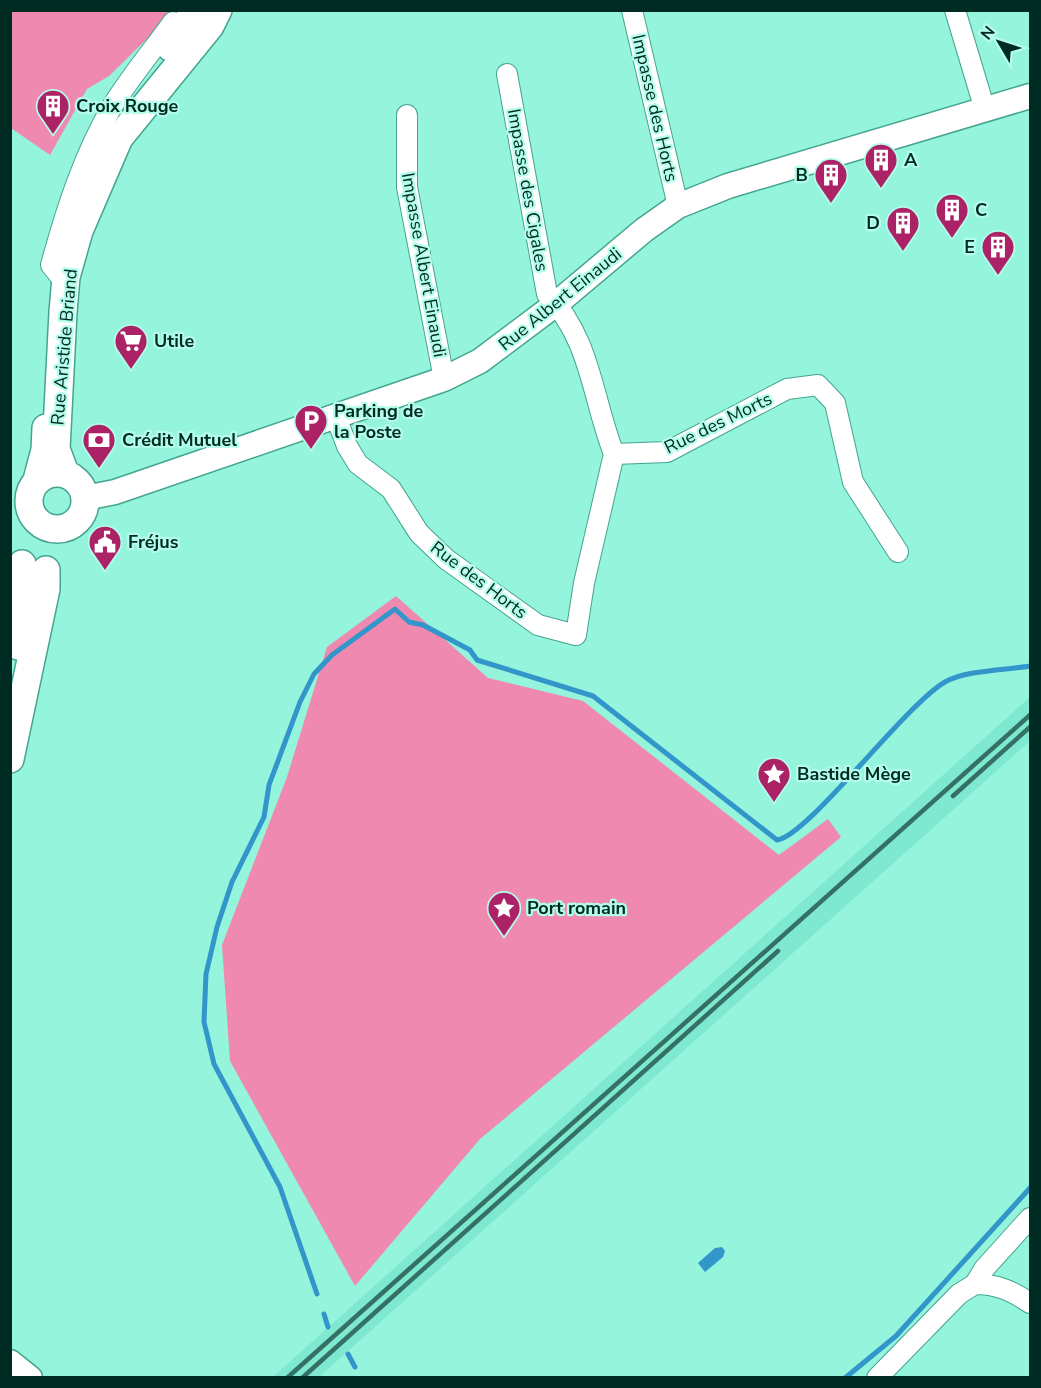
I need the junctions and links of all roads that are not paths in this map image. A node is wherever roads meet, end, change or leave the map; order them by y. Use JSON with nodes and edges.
{"nodes":[{"id":1,"x":182,"y":10,"type":"edge"},
{"id":2,"x":195,"y":10,"type":"edge"},
{"id":3,"x":218,"y":10,"type":"edge"},
{"id":4,"x":632,"y":10,"type":"edge"},
{"id":5,"x":955,"y":10,"type":"edge"},
{"id":6,"x":507,"y":74,"type":"dead end"},
{"id":7,"x":1030,"y":96,"type":"edge"},
{"id":8,"x":985,"y":110,"type":"junction"},
{"id":9,"x":407,"y":115,"type":"dead end"},
{"id":10,"x":678,"y":206,"type":"junction"},
{"id":11,"x":59,"y":275,"type":"junction"},
{"id":12,"x":556,"y":304,"type":"junction"},
{"id":13,"x":444,"y":379,"type":"junction"},
{"id":14,"x":336,"y":417,"type":"junction"},
{"id":15,"x":614,"y":454,"type":"junction"},
{"id":16,"x":65,"y":473,"type":"junction"},
{"id":17,"x":37,"y":480,"type":"junction"},
{"id":18,"x":85,"y":498,"type":"junction"},
{"id":19,"x":46,"y":525,"type":"junction"},
{"id":20,"x":898,"y":552,"type":"dead end"},
{"id":21,"x":22,"y":575,"type":"edge"},
{"id":22,"x":10,"y":681,"type":"edge"},
{"id":23,"x":10,"y":759,"type":"edge"},
{"id":24,"x":1030,"y":1218,"type":"edge"},
{"id":25,"x":975,"y":1284,"type":"junction"},
{"id":26,"x":1030,"y":1303,"type":"edge"},
{"id":27,"x":10,"y":1362,"type":"edge"},
{"id":28,"x":30,"y":1377,"type":"edge"},
{"id":29,"x":877,"y":1377,"type":"edge"}],
"edges":[{"from":1,"to":11,"type":"street"},
{"from":2,"to":11,"type":"main road","name":"Rue Aristide Briand"},
{"from":3,"to":16,"type":"main road","name":"Rue Aristide Briand"},
{"from":4,"to":10,"type":"street","name":"Impasse des Horts"},
{"from":5,"to":8,"type":"street"},
{"from":6,"to":12,"type":"street","name":"Impasse des Cigales"},
{"from":7,"to":8,"type":"street","name":"Rue Albert Einaudi"},
{"from":8,"to":10,"type":"street","name":"Rue Albert Einaudi"},
{"from":9,"to":13,"type":"street","name":"Impasse Albert Einaudi"},
{"from":10,"to":12,"type":"street","name":"Rue Albert Einaudi"},
{"from":11,"to":17,"type":"main road","name":"Rue Aristide Briand"},
{"from":12,"to":13,"type":"street","name":"Rue Albert Einaudi"},
{"from":12,"to":15,"type":"street","name":"Impasse des Cigales"},
{"from":13,"to":14,"type":"street","name":"Rue Albert Einaudi"},
{"from":14,"to":15,"type":"street","name":"Rue des Horts"},
{"from":14,"to":18,"type":"street","name":"Rue Albert Einaudi"},
{"from":15,"to":20,"type":"street","name":"Rue des Morts"},
{"from":16,"to":17,"type":"main road"},
{"from":16,"to":18,"type":"main road"},
{"from":17,"to":19,"type":"main road"},
{"from":18,"to":19,"type":"main road"},
{"from":19,"to":21,"type":"main road"},
{"from":21,"to":22,"type":"main road"},
{"from":21,"to":23,"type":"main road"},
{"from":24,"to":25,"type":"street"},
{"from":25,"to":26,"type":"street"},
{"from":25,"to":29,"type":"street"},
{"from":27,"to":28,"type":"street"}]}
